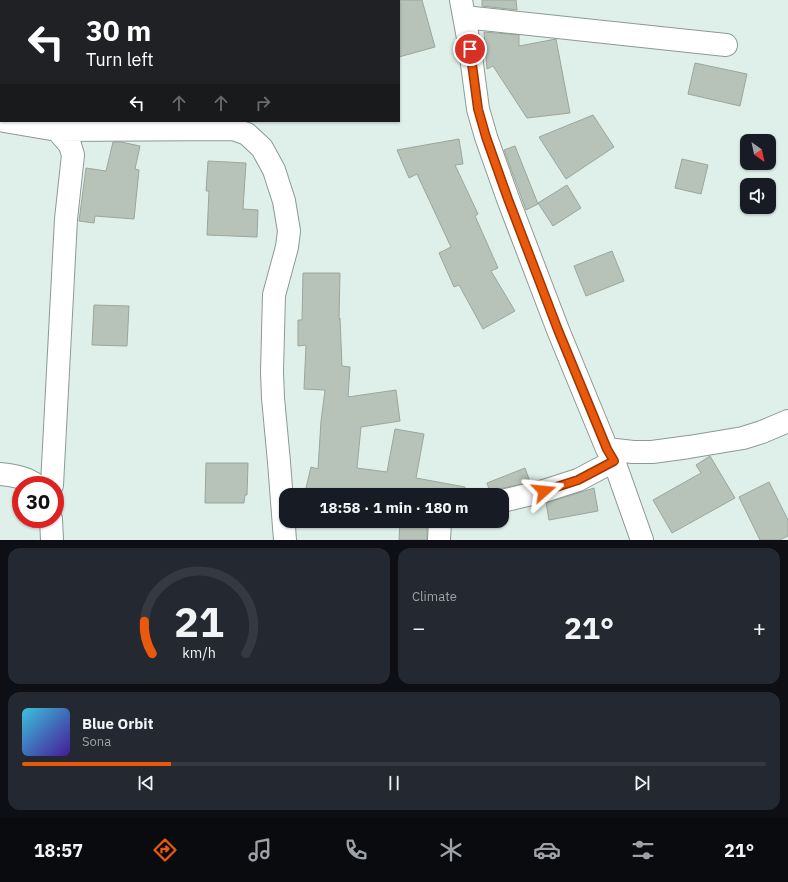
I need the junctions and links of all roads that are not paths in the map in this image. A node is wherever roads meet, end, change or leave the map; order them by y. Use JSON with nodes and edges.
{"nodes":[{"id":1,"x":463,"y":9,"type":"edge"},
{"id":2,"x":726,"y":45,"type":"dead end"},
{"id":3,"x":8,"y":122,"type":"edge"},
{"id":4,"x":57,"y":130,"type":"junction"},
{"id":5,"x":788,"y":421,"type":"edge"},
{"id":6,"x":611,"y":455,"type":"junction"},
{"id":7,"x":0,"y":474,"type":"edge"},
{"id":8,"x":16,"y":476,"type":"edge"},
{"id":9,"x":52,"y":476,"type":"edge"},
{"id":10,"x":509,"y":500,"type":"edge"},
{"id":11,"x":51,"y":528,"type":"edge"},
{"id":12,"x":440,"y":528,"type":"edge"},
{"id":13,"x":52,"y":540,"type":"edge"},
{"id":14,"x":285,"y":540,"type":"edge"},
{"id":15,"x":439,"y":540,"type":"edge"},
{"id":16,"x":642,"y":540,"type":"edge"}],
"edges":[{"from":1,"to":2,"type":"street"},
{"from":1,"to":6,"type":"street"},
{"from":3,"to":4,"type":"street"},
{"from":4,"to":9,"type":"street"},
{"from":4,"to":14,"type":"street"},
{"from":5,"to":6,"type":"street"},
{"from":6,"to":10,"type":"street"},
{"from":6,"to":16,"type":"street"},
{"from":7,"to":8,"type":"street"},
{"from":11,"to":13,"type":"street"},
{"from":12,"to":15,"type":"street"}]}
